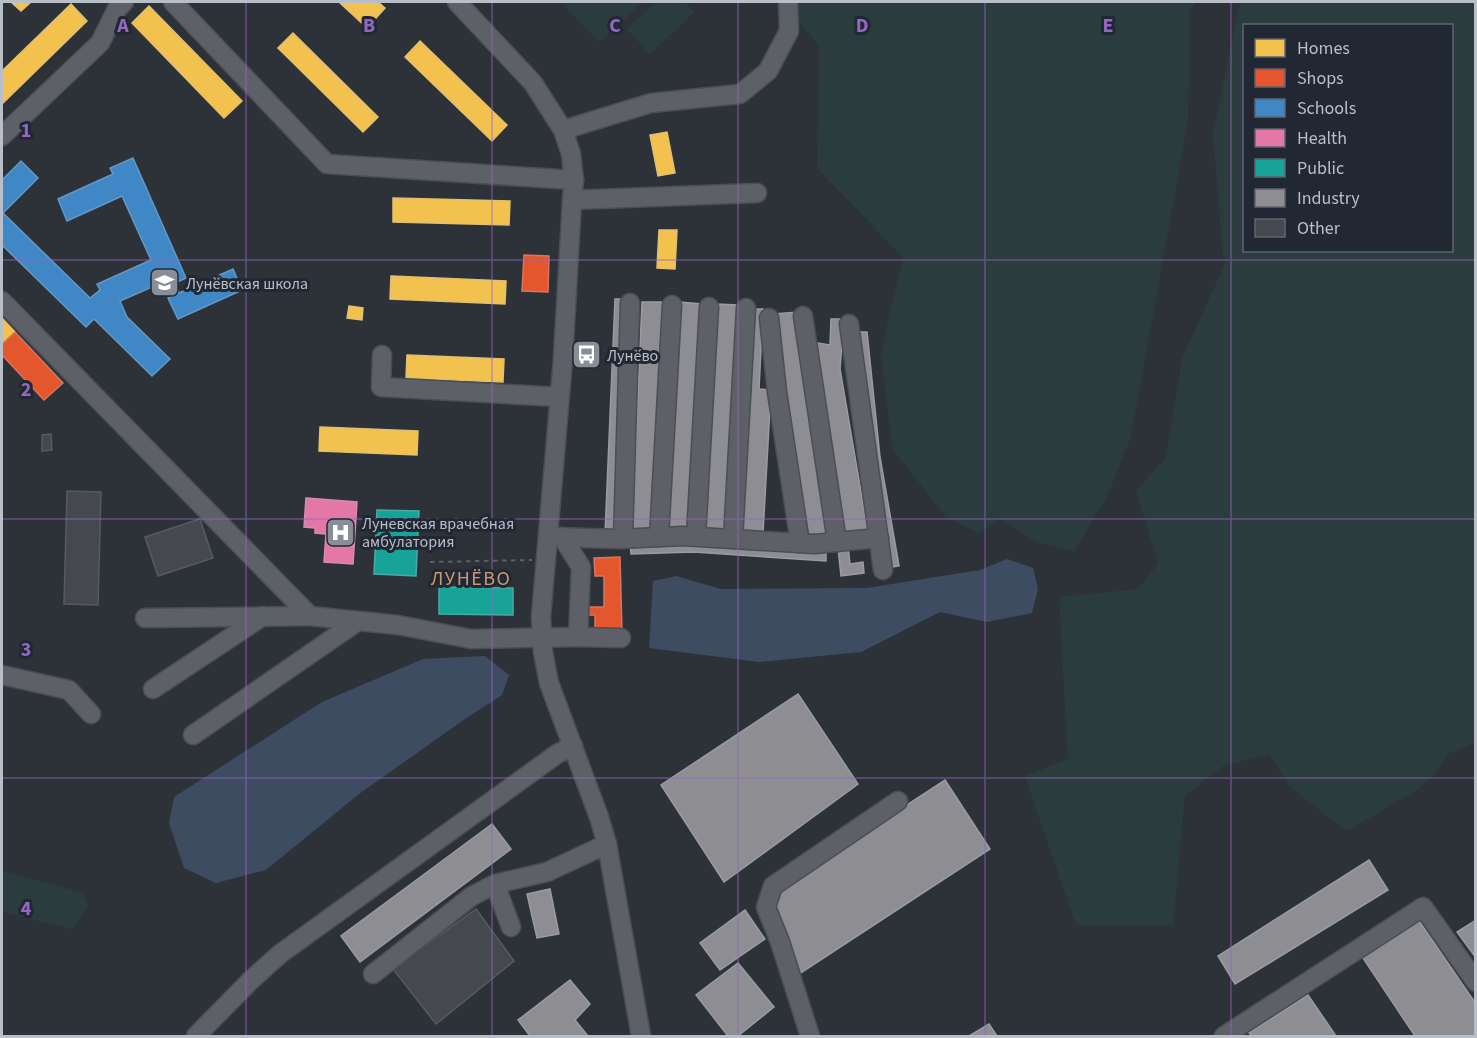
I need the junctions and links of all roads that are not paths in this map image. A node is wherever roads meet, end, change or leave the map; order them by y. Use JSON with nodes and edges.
{"nodes":[{"id":1,"x":124,"y":2,"type":"edge"},
{"id":2,"x":173,"y":2,"type":"edge"},
{"id":3,"x":457,"y":2,"type":"edge"},
{"id":4,"x":788,"y":2,"type":"edge"},
{"id":5,"x":563,"y":130,"type":"junction"},
{"id":6,"x":2,"y":136,"type":"edge"},
{"id":7,"x":573,"y":180,"type":"junction"},
{"id":8,"x":757,"y":193,"type":"dead end"},
{"id":9,"x":572,"y":200,"type":"junction"},
{"id":10,"x":2,"y":301,"type":"edge"},
{"id":11,"x":630,"y":303,"type":"dead end"},
{"id":12,"x":672,"y":305,"type":"dead end"},
{"id":13,"x":709,"y":307,"type":"dead end"},
{"id":14,"x":746,"y":308,"type":"dead end"},
{"id":15,"x":803,"y":316,"type":"dead end"},
{"id":16,"x":769,"y":318,"type":"dead end"},
{"id":17,"x":849,"y":324,"type":"dead end"},
{"id":18,"x":382,"y":355,"type":"dead end"},
{"id":19,"x":560,"y":397,"type":"junction"},
{"id":20,"x":696,"y":536,"type":"junction"},
{"id":21,"x":555,"y":537,"type":"junction"},
{"id":22,"x":659,"y":537,"type":"junction"},
{"id":23,"x":879,"y":538,"type":"junction"},
{"id":24,"x":623,"y":539,"type":"junction"},
{"id":25,"x":733,"y":539,"type":"junction"},
{"id":26,"x":837,"y":542,"type":"junction"},
{"id":27,"x":800,"y":543,"type":"junction"},
{"id":28,"x":883,"y":570,"type":"dead end"},
{"id":29,"x":263,"y":616,"type":"junction"},
{"id":30,"x":310,"y":616,"type":"junction"},
{"id":31,"x":145,"y":618,"type":"dead end"},
{"id":32,"x":358,"y":621,"type":"junction"},
{"id":33,"x":542,"y":637,"type":"junction"},
{"id":34,"x":578,"y":637,"type":"junction"},
{"id":35,"x":621,"y":638,"type":"dead end"},
{"id":36,"x":2,"y":675,"type":"edge"},
{"id":37,"x":153,"y":688,"type":"dead end"},
{"id":38,"x":91,"y":714,"type":"dead end"},
{"id":39,"x":193,"y":735,"type":"dead end"},
{"id":40,"x":573,"y":746,"type":"junction"},
{"id":41,"x":898,"y":801,"type":"dead end"},
{"id":42,"x":607,"y":844,"type":"junction"},
{"id":43,"x":495,"y":884,"type":"junction"},
{"id":44,"x":511,"y":927,"type":"dead end"},
{"id":45,"x":373,"y":974,"type":"dead end"},
{"id":46,"x":1476,"y":982,"type":"edge"},
{"id":47,"x":196,"y":1036,"type":"edge"},
{"id":48,"x":641,"y":1036,"type":"edge"},
{"id":49,"x":810,"y":1036,"type":"edge"},
{"id":50,"x":1224,"y":1036,"type":"edge"}],
"edges":[{"from":1,"to":6,"type":"street"},
{"from":2,"to":7,"type":"street"},
{"from":3,"to":5,"type":"street"},
{"from":4,"to":5,"type":"street"},
{"from":5,"to":7,"type":"street"},
{"from":7,"to":9,"type":"street"},
{"from":8,"to":9,"type":"street"},
{"from":9,"to":19,"type":"street"},
{"from":10,"to":30,"type":"street"},
{"from":11,"to":24,"type":"street"},
{"from":12,"to":22,"type":"street"},
{"from":13,"to":20,"type":"street"},
{"from":14,"to":25,"type":"street"},
{"from":15,"to":26,"type":"street"},
{"from":16,"to":27,"type":"street"},
{"from":17,"to":23,"type":"street"},
{"from":18,"to":19,"type":"street"},
{"from":19,"to":21,"type":"street"},
{"from":20,"to":22,"type":"street"},
{"from":20,"to":25,"type":"street"},
{"from":21,"to":24,"type":"street"},
{"from":21,"to":33,"type":"street"},
{"from":21,"to":34,"type":"street"},
{"from":22,"to":24,"type":"street"},
{"from":23,"to":26,"type":"street"},
{"from":23,"to":28,"type":"street"},
{"from":25,"to":27,"type":"street"},
{"from":26,"to":27,"type":"street"},
{"from":29,"to":30,"type":"street"},
{"from":29,"to":31,"type":"street"},
{"from":29,"to":37,"type":"street"},
{"from":30,"to":32,"type":"street"},
{"from":32,"to":33,"type":"street"},
{"from":32,"to":39,"type":"street"},
{"from":33,"to":34,"type":"street"},
{"from":33,"to":40,"type":"street"},
{"from":34,"to":35,"type":"street"},
{"from":36,"to":38,"type":"street"},
{"from":40,"to":42,"type":"street"},
{"from":40,"to":47,"type":"street"},
{"from":41,"to":49,"type":"street"},
{"from":42,"to":43,"type":"street"},
{"from":42,"to":48,"type":"street"},
{"from":43,"to":44,"type":"street"},
{"from":43,"to":45,"type":"street"},
{"from":46,"to":50,"type":"street"}]}
